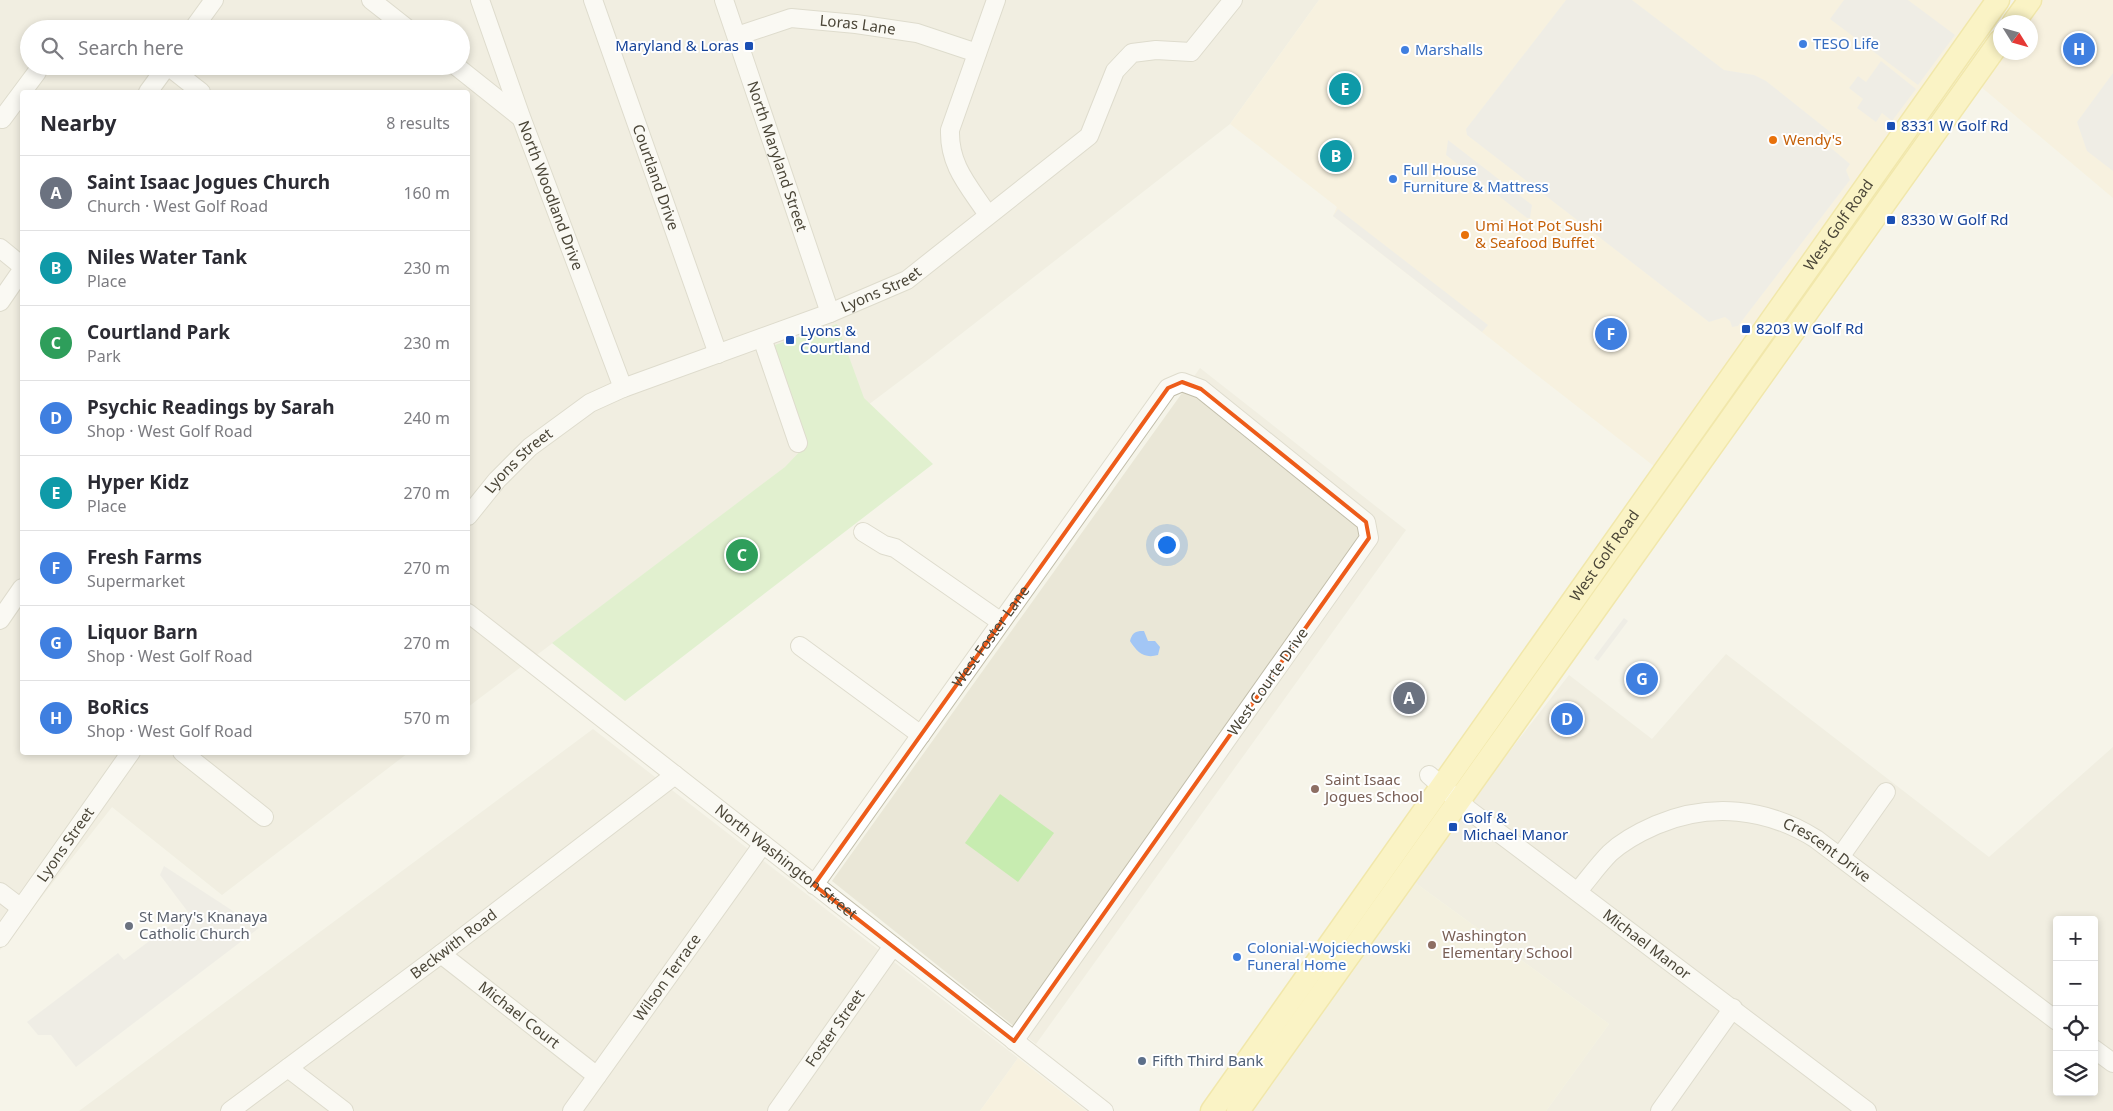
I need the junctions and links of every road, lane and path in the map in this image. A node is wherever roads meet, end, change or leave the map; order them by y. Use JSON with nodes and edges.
{"nodes":[{"id":1,"x":214,"y":0,"type":"edge"},
{"id":2,"x":371,"y":0,"type":"edge"},
{"id":3,"x":480,"y":0,"type":"edge"},
{"id":4,"x":593,"y":0,"type":"edge"},
{"id":5,"x":724,"y":0,"type":"edge"},
{"id":6,"x":996,"y":0,"type":"edge"},
{"id":7,"x":1233,"y":0,"type":"edge"},
{"id":8,"x":1998,"y":0,"type":"edge"},
{"id":9,"x":2030,"y":0,"type":"edge"},
{"id":10,"x":2019,"y":15,"type":"edge"},
{"id":11,"x":200,"y":20,"type":"edge"},
{"id":12,"x":397,"y":20,"type":"edge"},
{"id":13,"x":737,"y":36,"type":"junction"},
{"id":14,"x":1993,"y":50,"type":"edge"},
{"id":15,"x":977,"y":53,"type":"junction"},
{"id":16,"x":35,"y":75,"type":"edge"},
{"id":17,"x":160,"y":75,"type":"edge"},
{"id":18,"x":179,"y":75,"type":"edge"},
{"id":19,"x":467,"y":75,"type":"edge"},
{"id":20,"x":26,"y":90,"type":"edge"},
{"id":21,"x":149,"y":90,"type":"edge"},
{"id":22,"x":198,"y":90,"type":"edge"},
{"id":23,"x":20,"y":99,"type":"edge"},
{"id":24,"x":521,"y":117,"type":"junction"},
{"id":25,"x":2,"y":119,"type":"dead end"},
{"id":26,"x":988,"y":215,"type":"junction"},
{"id":27,"x":0,"y":248,"type":"edge"},
{"id":28,"x":20,"y":264,"type":"edge"},
{"id":29,"x":20,"y":273,"type":"edge"},
{"id":30,"x":0,"y":302,"type":"edge"},
{"id":31,"x":830,"y":313,"type":"junction"},
{"id":32,"x":762,"y":338,"type":"junction"},
{"id":33,"x":718,"y":354,"type":"junction"},
{"id":34,"x":623,"y":388,"type":"junction"},
{"id":35,"x":1168,"y":388,"type":"joint"},
{"id":36,"x":798,"y":443,"type":"dead end"},
{"id":37,"x":470,"y":514,"type":"edge"},
{"id":38,"x":863,"y":532,"type":"dead end"},
{"id":39,"x":20,"y":591,"type":"edge"},
{"id":40,"x":470,"y":615,"type":"edge"},
{"id":41,"x":0,"y":620,"type":"edge"},
{"id":42,"x":1001,"y":622,"type":"junction"},
{"id":43,"x":800,"y":646,"type":"dead end"},
{"id":44,"x":921,"y":735,"type":"junction"},
{"id":45,"x":128,"y":755,"type":"edge"},
{"id":46,"x":186,"y":755,"type":"edge"},
{"id":47,"x":675,"y":776,"type":"junction"},
{"id":48,"x":1443,"y":787,"type":"junction"},
{"id":49,"x":1886,"y":792,"type":"dead end"},
{"id":50,"x":264,"y":817,"type":"dead end"},
{"id":51,"x":763,"y":844,"type":"junction"},
{"id":52,"x":1840,"y":857,"type":"junction"},
{"id":53,"x":814,"y":884,"type":"junction"},
{"id":54,"x":1578,"y":891,"type":"junction"},
{"id":55,"x":0,"y":892,"type":"edge"},
{"id":56,"x":20,"y":908,"type":"junction"},
{"id":57,"x":0,"y":938,"type":"edge"},
{"id":58,"x":893,"y":946,"type":"junction"},
{"id":59,"x":441,"y":954,"type":"junction"},
{"id":60,"x":1734,"y":1008,"type":"junction"},
{"id":61,"x":2053,"y":1018,"type":"edge"},
{"id":62,"x":1014,"y":1041,"type":"junction"},
{"id":63,"x":2097,"y":1051,"type":"edge"},
{"id":64,"x":2113,"y":1063,"type":"edge"},
{"id":65,"x":288,"y":1068,"type":"junction"},
{"id":66,"x":597,"y":1076,"type":"junction"},
{"id":67,"x":230,"y":1111,"type":"edge"},
{"id":68,"x":344,"y":1111,"type":"edge"},
{"id":69,"x":572,"y":1111,"type":"edge"},
{"id":70,"x":777,"y":1111,"type":"edge"},
{"id":71,"x":1104,"y":1111,"type":"edge"},
{"id":72,"x":1212,"y":1111,"type":"edge"},
{"id":73,"x":1238,"y":1111,"type":"edge"},
{"id":74,"x":1660,"y":1111,"type":"edge"},
{"id":75,"x":1867,"y":1111,"type":"edge"}],
"edges":[{"from":1,"to":11,"type":"street"},
{"from":2,"to":12,"type":"street"},
{"from":3,"to":24,"type":"street","name":"North Woodland Drive"},
{"from":4,"to":33,"type":"street","name":"Courtland Drive"},
{"from":5,"to":13,"type":"street","name":"North Maryland Street"},
{"from":6,"to":15,"type":"street"},
{"from":7,"to":26,"type":"street","name":"Lyons Street"},
{"from":8,"to":48,"type":"main road","name":"West Golf Road"},
{"from":9,"to":10,"type":"main road"},
{"from":13,"to":15,"type":"street","name":"Loras Lane"},
{"from":13,"to":31,"type":"street","name":"North Maryland Street"},
{"from":14,"to":48,"type":"main road","name":"West Golf Road"},
{"from":15,"to":26,"type":"street"},
{"from":16,"to":20,"type":"street"},
{"from":17,"to":21,"type":"street"},
{"from":18,"to":22,"type":"street"},
{"from":19,"to":24,"type":"street"},
{"from":23,"to":25,"type":"street"},
{"from":24,"to":34,"type":"street","name":"North Woodland Drive"},
{"from":26,"to":31,"type":"street","name":"Lyons Street"},
{"from":27,"to":28,"type":"street"},
{"from":29,"to":30,"type":"street"},
{"from":31,"to":32,"type":"street","name":"Lyons Street"},
{"from":32,"to":33,"type":"street","name":"Lyons Street"},
{"from":32,"to":36,"type":"street"},
{"from":33,"to":34,"type":"street","name":"Lyons Street"},
{"from":34,"to":37,"type":"street","name":"Lyons Street"},
{"from":35,"to":42,"type":"street","name":"West Foster Lane"},
{"from":35,"to":62,"type":"street","name":"West Courte Drive"},
{"from":38,"to":42,"type":"street"},
{"from":39,"to":41,"type":"street"},
{"from":40,"to":47,"type":"street","name":"North Washington Street"},
{"from":42,"to":44,"type":"street","name":"West Foster Lane"},
{"from":43,"to":44,"type":"street"},
{"from":44,"to":53,"type":"street","name":"West Foster Lane"},
{"from":45,"to":56,"type":"street","name":"Lyons Street"},
{"from":46,"to":50,"type":"street"},
{"from":47,"to":51,"type":"street","name":"North Washington Street"},
{"from":47,"to":59,"type":"street","name":"Beckwith Road"},
{"from":48,"to":54,"type":"street","name":"Michael Manor"},
{"from":48,"to":72,"type":"main road","name":"West Golf Road"},
{"from":48,"to":73,"type":"main road","name":"West Golf Road"},
{"from":49,"to":52,"type":"street"},
{"from":51,"to":53,"type":"street","name":"North Washington Street"},
{"from":51,"to":66,"type":"street","name":"Wilson Terrace"},
{"from":52,"to":54,"type":"street","name":"Crescent Drive"},
{"from":52,"to":61,"type":"street","name":"Crescent Drive"},
{"from":53,"to":58,"type":"street","name":"North Washington Street"},
{"from":54,"to":60,"type":"street","name":"Michael Manor"},
{"from":55,"to":56,"type":"street"},
{"from":56,"to":57,"type":"street","name":"Lyons Street"},
{"from":58,"to":62,"type":"street","name":"North Washington Street"},
{"from":58,"to":70,"type":"street","name":"Foster Street"},
{"from":59,"to":65,"type":"street","name":"Beckwith Road"},
{"from":59,"to":66,"type":"street","name":"Michael Court"},
{"from":60,"to":74,"type":"street"},
{"from":60,"to":75,"type":"street","name":"Michael Manor"},
{"from":62,"to":71,"type":"street","name":"North Washington Street"},
{"from":63,"to":64,"type":"street"},
{"from":65,"to":67,"type":"street","name":"Beckwith Road"},
{"from":65,"to":68,"type":"street"},
{"from":66,"to":69,"type":"street","name":"Wilson Terrace"}]}
